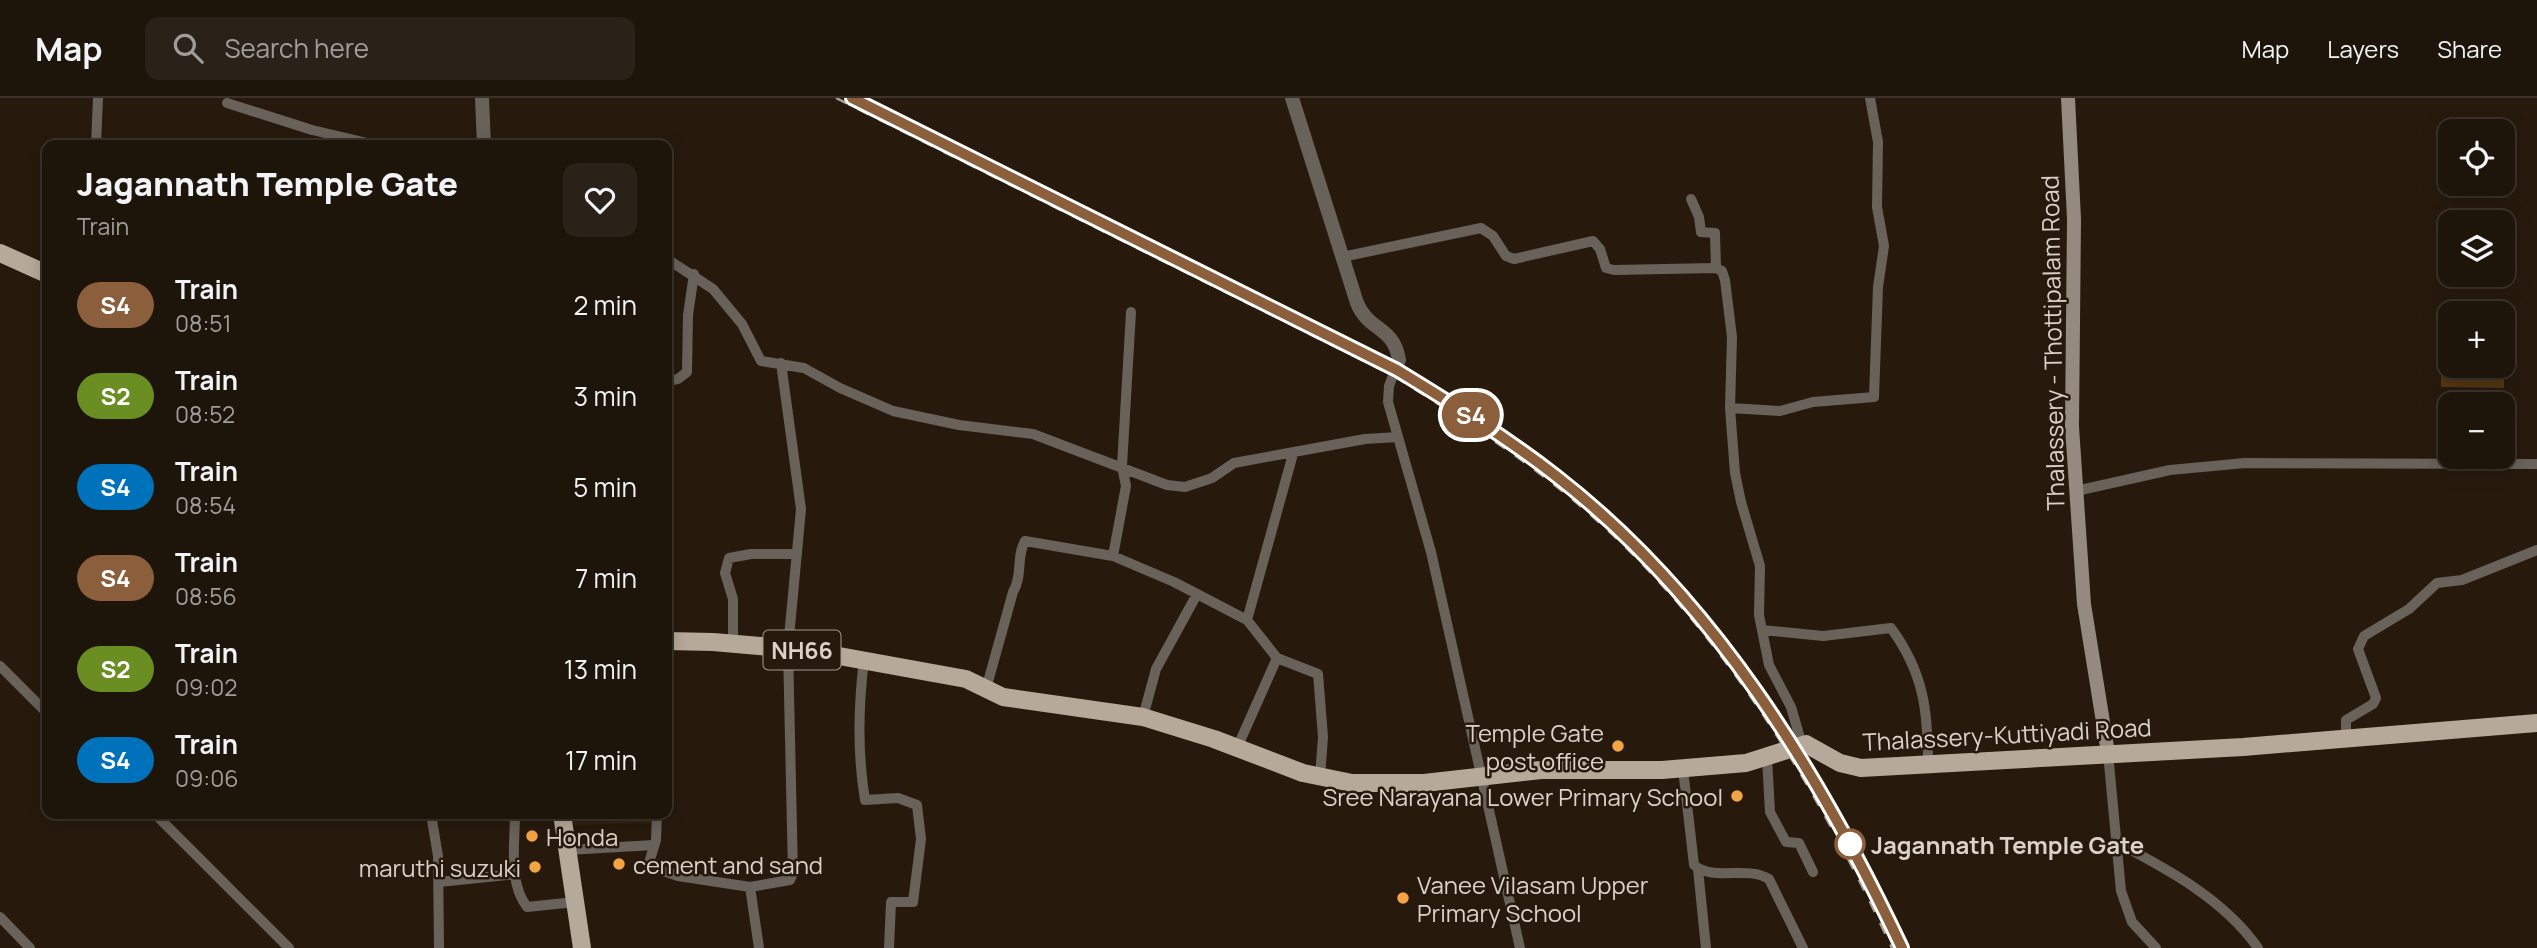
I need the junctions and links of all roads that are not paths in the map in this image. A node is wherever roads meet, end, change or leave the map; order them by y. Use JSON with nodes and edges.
{"nodes":[{"id":1,"x":98,"y":98,"type":"edge"},
{"id":2,"x":482,"y":98,"type":"edge"},
{"id":3,"x":1292,"y":98,"type":"edge"},
{"id":4,"x":1870,"y":98,"type":"edge"},
{"id":5,"x":2068,"y":98,"type":"edge"},
{"id":6,"x":227,"y":103,"type":"dead end"},
{"id":7,"x":96,"y":140,"type":"edge"},
{"id":8,"x":355,"y":140,"type":"edge"},
{"id":9,"x":484,"y":140,"type":"edge"},
{"id":10,"x":1691,"y":198,"type":"dead end"},
{"id":11,"x":0,"y":253,"type":"edge"},
{"id":12,"x":1342,"y":257,"type":"junction"},
{"id":13,"x":672,"y":262,"type":"edge"},
{"id":14,"x":1716,"y":268,"type":"junction"},
{"id":15,"x":42,"y":272,"type":"edge"},
{"id":16,"x":694,"y":274,"type":"junction"},
{"id":17,"x":1131,"y":312,"type":"dead end"},
{"id":18,"x":1399,"y":360,"type":"joint"},
{"id":19,"x":781,"y":363,"type":"junction"},
{"id":20,"x":672,"y":380,"type":"edge"},
{"id":21,"x":1730,"y":408,"type":"junction"},
{"id":22,"x":1398,"y":436,"type":"junction"},
{"id":23,"x":1293,"y":454,"type":"junction"},
{"id":24,"x":2537,"y":464,"type":"edge"},
{"id":25,"x":1122,"y":466,"type":"junction"},
{"id":26,"x":2076,"y":491,"type":"junction"},
{"id":27,"x":2537,"y":550,"type":"edge"},
{"id":28,"x":797,"y":554,"type":"junction"},
{"id":29,"x":1113,"y":556,"type":"junction"},
{"id":30,"x":1196,"y":596,"type":"junction"},
{"id":31,"x":1247,"y":620,"type":"junction"},
{"id":32,"x":1762,"y":630,"type":"junction"},
{"id":33,"x":672,"y":641,"type":"edge"},
{"id":34,"x":733,"y":643,"type":"junction"},
{"id":35,"x":788,"y":649,"type":"junction"},
{"id":36,"x":1277,"y":657,"type":"junction"},
{"id":37,"x":864,"y":660,"type":"junction"},
{"id":38,"x":1,"y":669,"type":"edge"},
{"id":39,"x":986,"y":689,"type":"junction"},
{"id":40,"x":42,"y":708,"type":"edge"},
{"id":41,"x":1143,"y":718,"type":"junction"},
{"id":42,"x":2537,"y":723,"type":"edge"},
{"id":43,"x":2346,"y":739,"type":"junction"},
{"id":44,"x":1802,"y":745,"type":"junction"},
{"id":45,"x":1237,"y":748,"type":"junction"},
{"id":46,"x":2108,"y":753,"type":"junction"},
{"id":47,"x":1767,"y":758,"type":"junction"},
{"id":48,"x":1928,"y":765,"type":"junction"},
{"id":49,"x":1683,"y":769,"type":"junction"},
{"id":50,"x":1320,"y":777,"type":"junction"},
{"id":51,"x":1482,"y":778,"type":"junction"},
{"id":52,"x":160,"y":819,"type":"edge"},
{"id":53,"x":432,"y":819,"type":"edge"},
{"id":54,"x":515,"y":819,"type":"edge"},
{"id":55,"x":563,"y":819,"type":"edge"},
{"id":56,"x":657,"y":819,"type":"edge"},
{"id":57,"x":2116,"y":842,"type":"junction"},
{"id":58,"x":654,"y":845,"type":"junction"},
{"id":59,"x":567,"y":850,"type":"junction"},
{"id":60,"x":1698,"y":869,"type":"junction"},
{"id":61,"x":1813,"y":872,"type":"dead end"},
{"id":62,"x":516,"y":874,"type":"junction"},
{"id":63,"x":439,"y":882,"type":"junction"},
{"id":64,"x":750,"y":887,"type":"junction"},
{"id":65,"x":575,"y":902,"type":"junction"},
{"id":66,"x":0,"y":917,"type":"edge"},
{"id":67,"x":30,"y":948,"type":"edge"},
{"id":68,"x":289,"y":948,"type":"edge"},
{"id":69,"x":439,"y":948,"type":"edge"},
{"id":70,"x":582,"y":948,"type":"edge"},
{"id":71,"x":759,"y":948,"type":"edge"},
{"id":72,"x":889,"y":948,"type":"edge"},
{"id":73,"x":1520,"y":948,"type":"edge"},
{"id":74,"x":1706,"y":948,"type":"edge"},
{"id":75,"x":1803,"y":948,"type":"edge"},
{"id":76,"x":2156,"y":948,"type":"edge"},
{"id":77,"x":2258,"y":948,"type":"edge"}],
"edges":[{"from":1,"to":7,"type":"street"},
{"from":2,"to":9,"type":"street"},
{"from":3,"to":12,"type":"street"},
{"from":4,"to":21,"type":"street"},
{"from":5,"to":26,"type":"main road","name":"Thalassery - Thottipalam Road"},
{"from":6,"to":8,"type":"street"},
{"from":10,"to":14,"type":"street"},
{"from":11,"to":15,"type":"main road"},
{"from":12,"to":14,"type":"street"},
{"from":12,"to":18,"type":"street"},
{"from":13,"to":16,"type":"street"},
{"from":14,"to":21,"type":"street"},
{"from":16,"to":19,"type":"street"},
{"from":16,"to":20,"type":"street"},
{"from":17,"to":25,"type":"street"},
{"from":18,"to":22,"type":"street"},
{"from":19,"to":25,"type":"street"},
{"from":19,"to":28,"type":"street"},
{"from":21,"to":32,"type":"street"},
{"from":22,"to":23,"type":"street"},
{"from":22,"to":51,"type":"street"},
{"from":23,"to":25,"type":"street"},
{"from":23,"to":31,"type":"street"},
{"from":24,"to":26,"type":"street"},
{"from":25,"to":29,"type":"street"},
{"from":26,"to":46,"type":"main road","name":"Thalassery - Thottipalam Road"},
{"from":27,"to":43,"type":"street"},
{"from":28,"to":34,"type":"street"},
{"from":28,"to":35,"type":"street"},
{"from":29,"to":30,"type":"street"},
{"from":29,"to":39,"type":"street"},
{"from":30,"to":31,"type":"street"},
{"from":30,"to":41,"type":"street"},
{"from":31,"to":36,"type":"street"},
{"from":32,"to":44,"type":"street"},
{"from":32,"to":48,"type":"street"},
{"from":33,"to":34,"type":"main road","number":"NH66"},
{"from":34,"to":35,"type":"main road","number":"NH66"},
{"from":35,"to":37,"type":"main road","number":"NH66"},
{"from":35,"to":64,"type":"street"},
{"from":36,"to":45,"type":"street"},
{"from":36,"to":50,"type":"street"},
{"from":37,"to":39,"type":"main road","number":"NH66"},
{"from":37,"to":72,"type":"street"},
{"from":38,"to":40,"type":"street"},
{"from":39,"to":41,"type":"main road"},
{"from":41,"to":45,"type":"main road"},
{"from":42,"to":43,"type":"main road","name":"Thalassery-Kuttiyadi Road"},
{"from":43,"to":46,"type":"main road","name":"Thalassery-Kuttiyadi Road"},
{"from":44,"to":47,"type":"main road"},
{"from":44,"to":48,"type":"main road","name":"Thalassery-Kuttiyadi Road"},
{"from":45,"to":50,"type":"main road"},
{"from":46,"to":48,"type":"main road","name":"Thalassery-Kuttiyadi Road"},
{"from":46,"to":57,"type":"street"},
{"from":47,"to":49,"type":"main road"},
{"from":47,"to":61,"type":"street"},
{"from":49,"to":51,"type":"main road"},
{"from":49,"to":60,"type":"street"},
{"from":50,"to":51,"type":"main road"},
{"from":51,"to":73,"type":"street"},
{"from":52,"to":68,"type":"street"},
{"from":53,"to":63,"type":"street"},
{"from":54,"to":62,"type":"street"},
{"from":55,"to":59,"type":"main road"},
{"from":56,"to":58,"type":"street"},
{"from":57,"to":76,"type":"street"},
{"from":57,"to":77,"type":"street"},
{"from":58,"to":59,"type":"street"},
{"from":58,"to":64,"type":"street"},
{"from":59,"to":65,"type":"main road"},
{"from":60,"to":74,"type":"street"},
{"from":60,"to":75,"type":"street"},
{"from":62,"to":63,"type":"street"},
{"from":62,"to":65,"type":"street"},
{"from":63,"to":69,"type":"street"},
{"from":64,"to":71,"type":"street"},
{"from":65,"to":70,"type":"main road"},
{"from":66,"to":67,"type":"street"}]}
